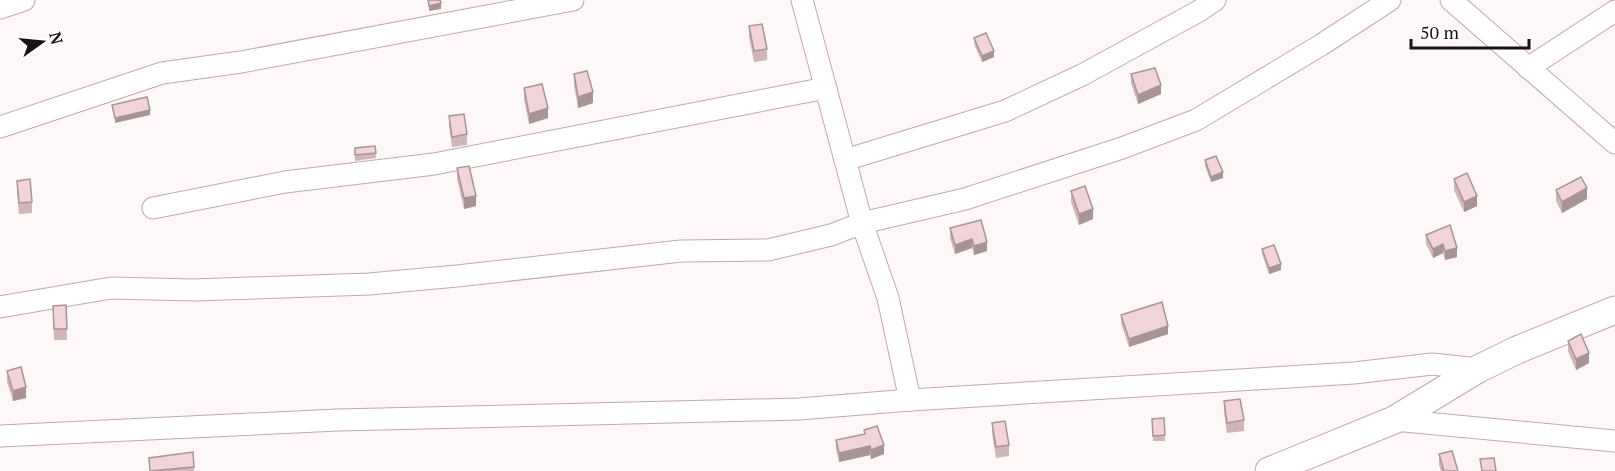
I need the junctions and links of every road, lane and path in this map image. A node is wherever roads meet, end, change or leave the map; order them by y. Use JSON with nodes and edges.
{"nodes":[{"id":1,"x":24,"y":0,"type":"edge"},
{"id":2,"x":573,"y":0,"type":"edge"},
{"id":3,"x":802,"y":0,"type":"edge"},
{"id":4,"x":1215,"y":0,"type":"edge"},
{"id":5,"x":1390,"y":0,"type":"edge"},
{"id":6,"x":1451,"y":0,"type":"edge"},
{"id":7,"x":0,"y":8,"type":"edge"},
{"id":8,"x":1615,"y":11,"type":"edge"},
{"id":9,"x":1528,"y":68,"type":"junction"},
{"id":10,"x":826,"y":88,"type":"junction"},
{"id":11,"x":0,"y":127,"type":"edge"},
{"id":12,"x":1615,"y":143,"type":"edge"},
{"id":13,"x":845,"y":160,"type":"junction"},
{"id":14,"x":153,"y":208,"type":"dead end"},
{"id":15,"x":862,"y":223,"type":"junction"},
{"id":16,"x":0,"y":307,"type":"edge"},
{"id":17,"x":1615,"y":310,"type":"edge"},
{"id":18,"x":1478,"y":369,"type":"junction"},
{"id":19,"x":910,"y":400,"type":"junction"},
{"id":20,"x":1394,"y":420,"type":"junction"},
{"id":21,"x":0,"y":436,"type":"edge"},
{"id":22,"x":1615,"y":441,"type":"edge"},
{"id":23,"x":1269,"y":471,"type":"edge"}],
"edges":[{"from":1,"to":7,"type":"street"},
{"from":2,"to":11,"type":"street"},
{"from":3,"to":10,"type":"street"},
{"from":4,"to":13,"type":"street"},
{"from":5,"to":15,"type":"street"},
{"from":6,"to":9,"type":"street"},
{"from":8,"to":9,"type":"street"},
{"from":9,"to":12,"type":"street"},
{"from":10,"to":13,"type":"street"},
{"from":10,"to":14,"type":"street"},
{"from":13,"to":15,"type":"street"},
{"from":15,"to":16,"type":"street"},
{"from":15,"to":19,"type":"street"},
{"from":17,"to":18,"type":"main road"},
{"from":18,"to":19,"type":"street"},
{"from":18,"to":20,"type":"main road"},
{"from":19,"to":21,"type":"street"},
{"from":20,"to":22,"type":"street"},
{"from":20,"to":23,"type":"main road"}]}
